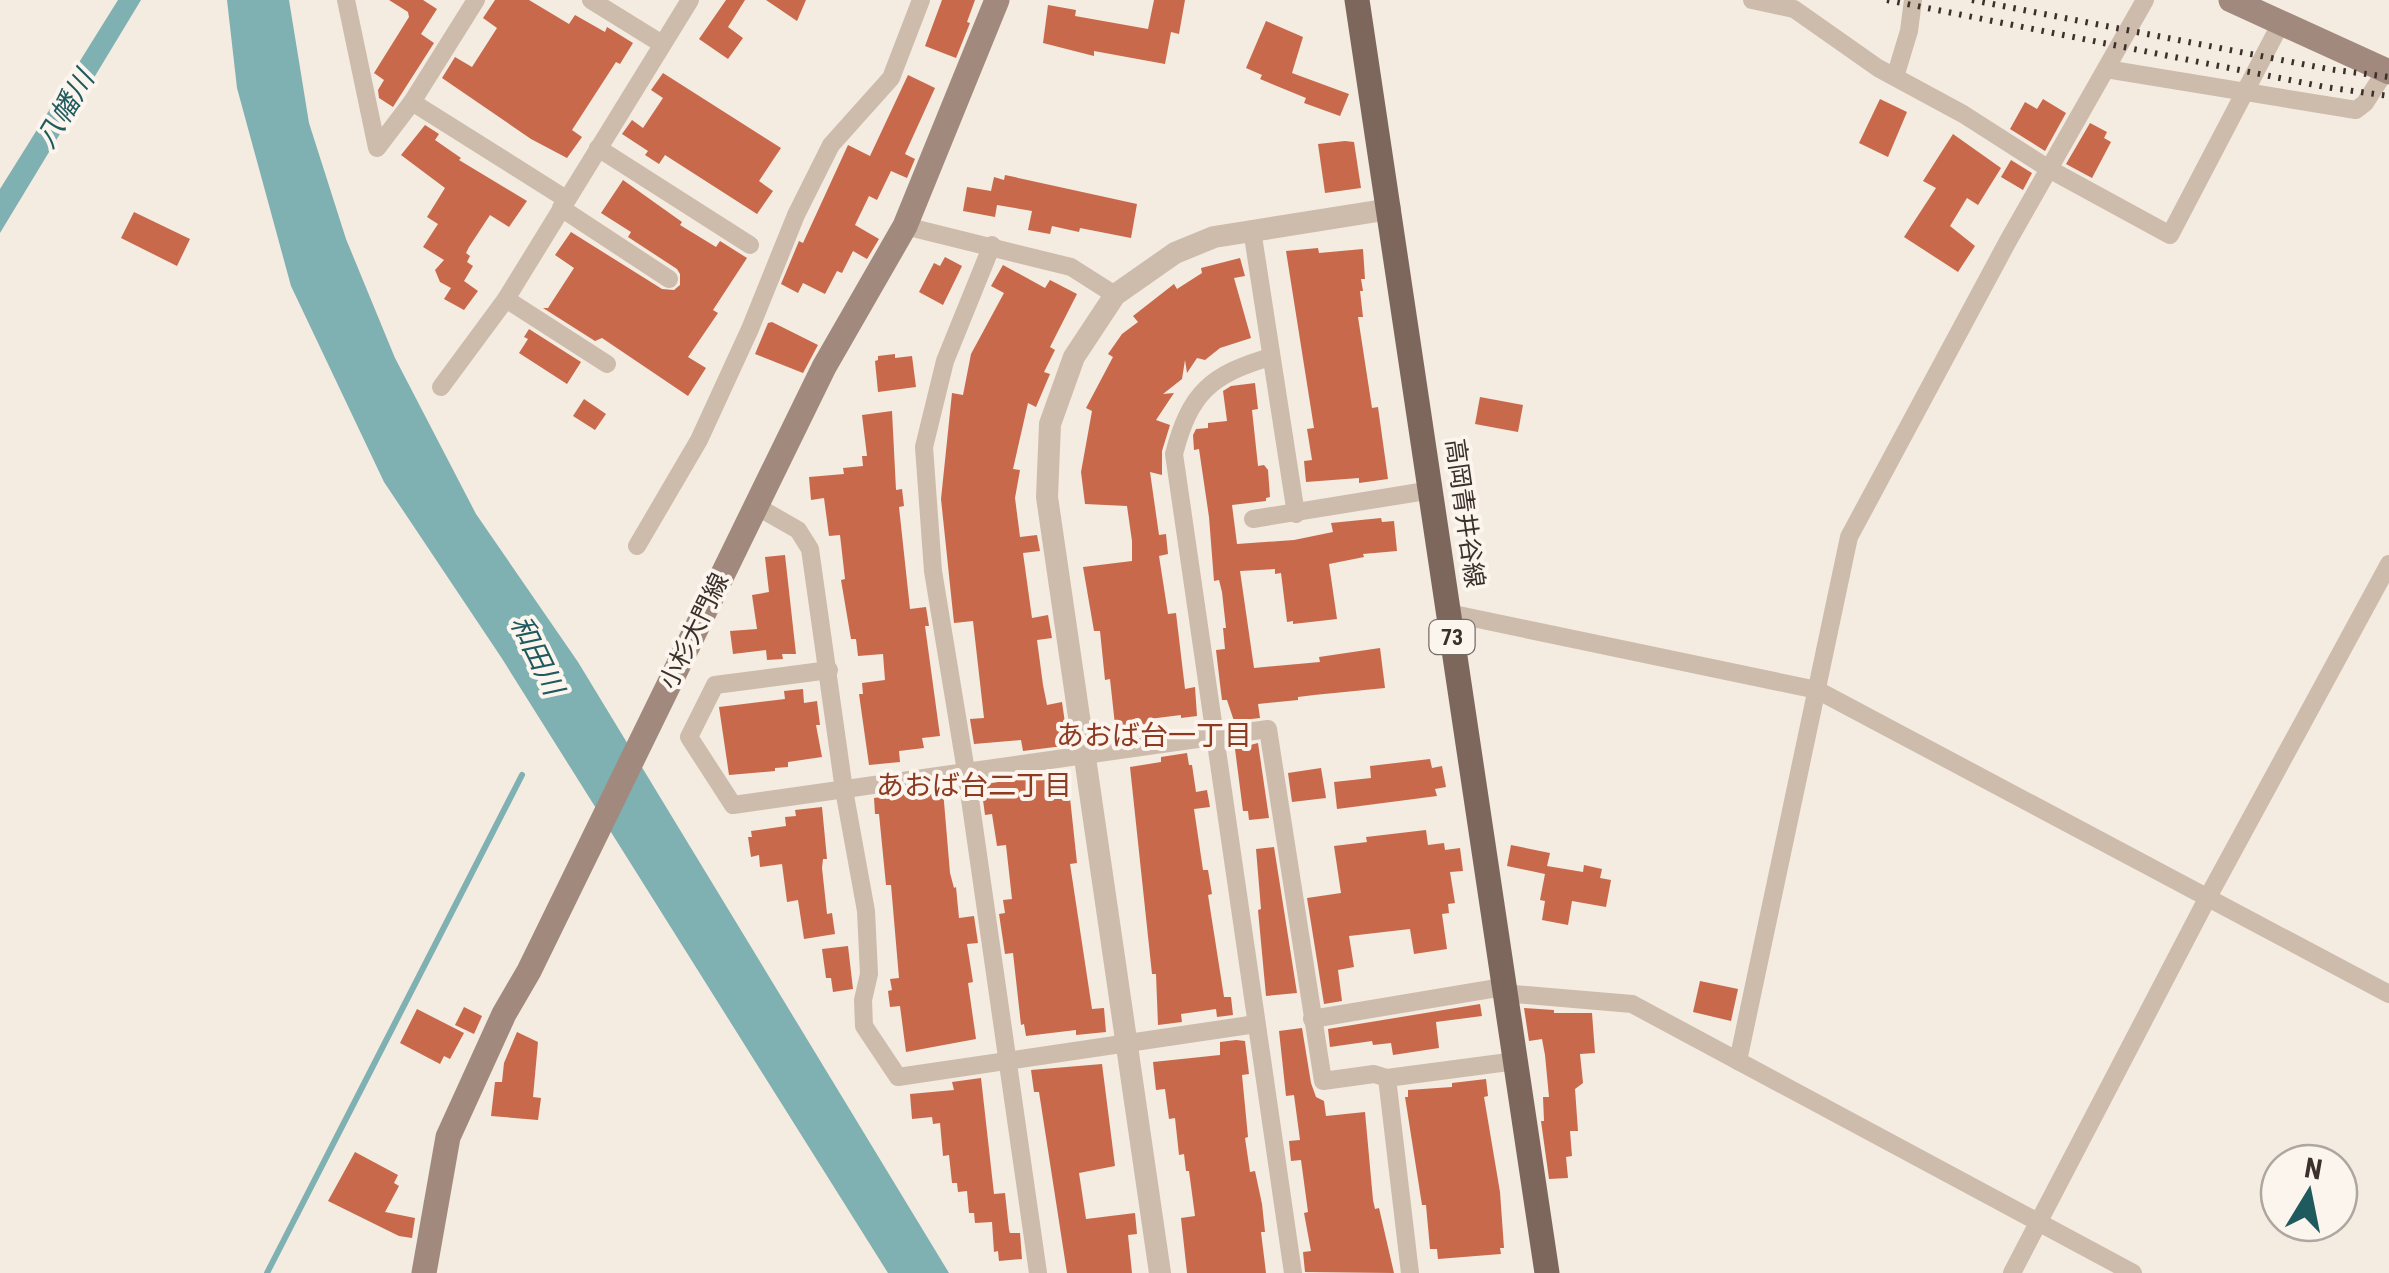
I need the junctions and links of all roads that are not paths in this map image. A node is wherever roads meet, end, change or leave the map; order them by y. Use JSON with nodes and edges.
{"nodes":[{"id":1,"x":346,"y":0,"type":"edge"},
{"id":2,"x":476,"y":0,"type":"edge"},
{"id":3,"x":590,"y":0,"type":"edge"},
{"id":4,"x":690,"y":0,"type":"edge"},
{"id":5,"x":921,"y":0,"type":"edge"},
{"id":6,"x":997,"y":0,"type":"edge"},
{"id":7,"x":1357,"y":0,"type":"edge"},
{"id":8,"x":1752,"y":0,"type":"edge"},
{"id":9,"x":1914,"y":0,"type":"edge"},
{"id":10,"x":2146,"y":0,"type":"edge"},
{"id":11,"x":2231,"y":0,"type":"edge"},
{"id":12,"x":2281,"y":23,"type":"junction"},
{"id":13,"x":662,"y":44,"type":"junction"},
{"id":14,"x":2106,"y":69,"type":"junction"},
{"id":15,"x":2387,"y":71,"type":"edge"},
{"id":16,"x":1894,"y":77,"type":"junction"},
{"id":17,"x":2247,"y":92,"type":"junction"},
{"id":18,"x":412,"y":102,"type":"junction"},
{"id":19,"x":598,"y":148,"type":"junction"},
{"id":20,"x":2049,"y":169,"type":"junction"},
{"id":21,"x":564,"y":203,"type":"junction"},
{"id":22,"x":1390,"y":208,"type":"junction"},
{"id":23,"x":905,"y":226,"type":"junction"},
{"id":24,"x":1252,"y":230,"type":"junction"},
{"id":25,"x":750,"y":245,"type":"dead end"},
{"id":26,"x":992,"y":245,"type":"junction"},
{"id":27,"x":669,"y":279,"type":"dead end"},
{"id":28,"x":1116,"y":294,"type":"junction"},
{"id":29,"x":506,"y":299,"type":"junction"},
{"id":30,"x":1270,"y":356,"type":"junction"},
{"id":31,"x":607,"y":364,"type":"dead end"},
{"id":32,"x":441,"y":387,"type":"dead end"},
{"id":33,"x":1432,"y":490,"type":"junction"},
{"id":34,"x":756,"y":506,"type":"junction"},
{"id":35,"x":1296,"y":514,"type":"junction"},
{"id":36,"x":1253,"y":519,"type":"dead end"},
{"id":37,"x":637,"y":546,"type":"dead end"},
{"id":38,"x":2388,"y":568,"type":"edge"},
{"id":39,"x":1449,"y":613,"type":"junction"},
{"id":40,"x":830,"y":670,"type":"junction"},
{"id":41,"x":1816,"y":690,"type":"junction"},
{"id":42,"x":1213,"y":736,"type":"junction"},
{"id":43,"x":1084,"y":754,"type":"junction"},
{"id":44,"x":966,"y":772,"type":"junction"},
{"id":45,"x":844,"y":790,"type":"junction"},
{"id":46,"x":2208,"y":897,"type":"junction"},
{"id":47,"x":1503,"y":990,"type":"junction"},
{"id":48,"x":2389,"y":994,"type":"edge"},
{"id":49,"x":1312,"y":1019,"type":"junction"},
{"id":50,"x":1256,"y":1024,"type":"junction"},
{"id":51,"x":1124,"y":1044,"type":"junction"},
{"id":52,"x":1516,"y":1061,"type":"junction"},
{"id":53,"x":1738,"y":1061,"type":"junction"},
{"id":54,"x":1008,"y":1063,"type":"junction"},
{"id":55,"x":1388,"y":1078,"type":"junction"},
{"id":56,"x":2038,"y":1223,"type":"junction"},
{"id":57,"x":424,"y":1273,"type":"edge"},
{"id":58,"x":1038,"y":1273,"type":"edge"},
{"id":59,"x":1160,"y":1273,"type":"edge"},
{"id":60,"x":1294,"y":1273,"type":"edge"},
{"id":61,"x":1410,"y":1273,"type":"edge"},
{"id":62,"x":1547,"y":1273,"type":"edge"},
{"id":63,"x":2012,"y":1273,"type":"edge"},
{"id":64,"x":2133,"y":1273,"type":"edge"}],
"edges":[{"from":1,"to":18,"type":"street"},
{"from":2,"to":18,"type":"street"},
{"from":3,"to":13,"type":"street"},
{"from":4,"to":13,"type":"street"},
{"from":5,"to":37,"type":"street"},
{"from":6,"to":23,"type":"main road","name":"小杉大門線"},
{"from":7,"to":22,"type":"main road","name":"高岡青井谷線","number":"73"},
{"from":8,"to":16,"type":"street"},
{"from":9,"to":16,"type":"street"},
{"from":10,"to":14,"type":"street"},
{"from":11,"to":12,"type":"main road"},
{"from":12,"to":15,"type":"main road"},
{"from":12,"to":17,"type":"street"},
{"from":13,"to":19,"type":"street"},
{"from":14,"to":17,"type":"street"},
{"from":14,"to":20,"type":"street"},
{"from":15,"to":17,"type":"street"},
{"from":16,"to":20,"type":"street"},
{"from":17,"to":20,"type":"street"},
{"from":18,"to":21,"type":"street"},
{"from":19,"to":21,"type":"street"},
{"from":19,"to":25,"type":"street"},
{"from":20,"to":41,"type":"street"},
{"from":21,"to":27,"type":"street"},
{"from":21,"to":29,"type":"street"},
{"from":22,"to":24,"type":"street"},
{"from":22,"to":33,"type":"main road","name":"高岡青井谷線","number":"73"},
{"from":23,"to":26,"type":"street"},
{"from":23,"to":34,"type":"main road","name":"小杉大門線"},
{"from":24,"to":28,"type":"street"},
{"from":24,"to":30,"type":"street"},
{"from":26,"to":28,"type":"street"},
{"from":26,"to":44,"type":"street"},
{"from":28,"to":43,"type":"street"},
{"from":29,"to":31,"type":"street"},
{"from":29,"to":32,"type":"street"},
{"from":30,"to":35,"type":"street"},
{"from":30,"to":42,"type":"street"},
{"from":33,"to":35,"type":"street"},
{"from":33,"to":39,"type":"main road","name":"高岡青井谷線","number":"73"},
{"from":34,"to":40,"type":"street"},
{"from":34,"to":57,"type":"main road","name":"小杉大門線"},
{"from":35,"to":36,"type":"street"},
{"from":38,"to":46,"type":"street"},
{"from":39,"to":41,"type":"street"},
{"from":39,"to":47,"type":"main road","name":"高岡青井谷線","number":"73"},
{"from":40,"to":45,"type":"street"},
{"from":40,"to":45,"type":"street"},
{"from":41,"to":46,"type":"street"},
{"from":41,"to":53,"type":"street"},
{"from":42,"to":43,"type":"street"},
{"from":42,"to":49,"type":"street"},
{"from":42,"to":50,"type":"street"},
{"from":43,"to":44,"type":"street"},
{"from":43,"to":51,"type":"street"},
{"from":44,"to":45,"type":"street"},
{"from":44,"to":54,"type":"street"},
{"from":45,"to":54,"type":"street"},
{"from":46,"to":48,"type":"street"},
{"from":46,"to":56,"type":"street"},
{"from":47,"to":49,"type":"street"},
{"from":47,"to":52,"type":"main road","name":"高岡青井谷線","number":"73"},
{"from":47,"to":53,"type":"street"},
{"from":49,"to":55,"type":"street"},
{"from":50,"to":51,"type":"street"},
{"from":50,"to":60,"type":"street"},
{"from":51,"to":54,"type":"street"},
{"from":51,"to":59,"type":"street"},
{"from":52,"to":55,"type":"street"},
{"from":52,"to":62,"type":"main road","name":"高岡青井谷線","number":"73"},
{"from":53,"to":56,"type":"street"},
{"from":54,"to":58,"type":"street"},
{"from":55,"to":61,"type":"street"},
{"from":56,"to":63,"type":"street"},
{"from":56,"to":64,"type":"street"}]}
